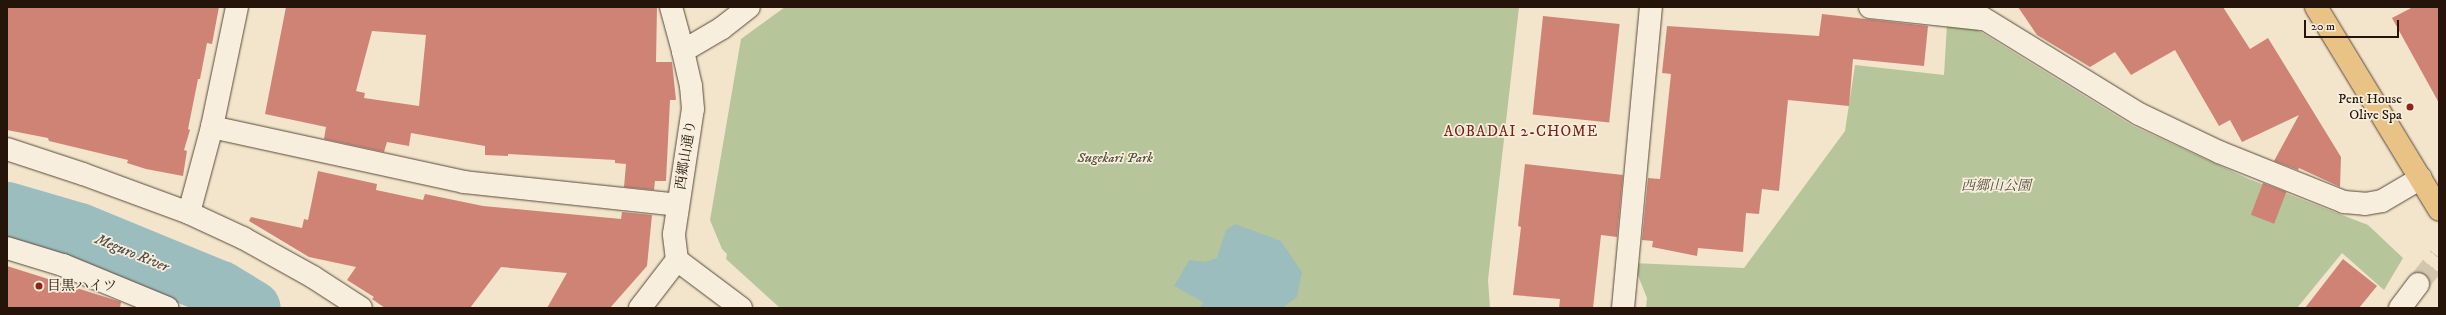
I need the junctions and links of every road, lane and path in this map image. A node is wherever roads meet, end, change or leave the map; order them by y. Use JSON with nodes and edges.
{"nodes":[{"id":1,"x":236,"y":7,"type":"edge"},
{"id":2,"x":671,"y":7,"type":"edge"},
{"id":3,"x":749,"y":7,"type":"edge"},
{"id":4,"x":1651,"y":7,"type":"edge"},
{"id":5,"x":1870,"y":7,"type":"edge"},
{"id":6,"x":1965,"y":7,"type":"edge"},
{"id":7,"x":2316,"y":7,"type":"edge"},
{"id":8,"x":1985,"y":14,"type":"edge"},
{"id":9,"x":683,"y":50,"type":"junction"},
{"id":10,"x":212,"y":127,"type":"junction"},
{"id":11,"x":7,"y":149,"type":"edge"},
{"id":12,"x":2430,"y":194,"type":"edge"},
{"id":13,"x":678,"y":205,"type":"junction"},
{"id":14,"x":189,"y":213,"type":"junction"},
{"id":15,"x":7,"y":248,"type":"edge"},
{"id":16,"x":677,"y":260,"type":"junction"},
{"id":17,"x":2418,"y":284,"type":"tunnel mouth"},
{"id":18,"x":168,"y":308,"type":"edge"},
{"id":19,"x":361,"y":308,"type":"edge"},
{"id":20,"x":640,"y":308,"type":"edge"},
{"id":21,"x":741,"y":308,"type":"edge"},
{"id":22,"x":1623,"y":308,"type":"edge"},
{"id":23,"x":2400,"y":308,"type":"edge"}],
"edges":[{"from":1,"to":10,"type":"street"},
{"from":2,"to":9,"type":"street","name":"西郷山通り"},
{"from":3,"to":9,"type":"street"},
{"from":4,"to":22,"type":"street"},
{"from":5,"to":8,"type":"street"},
{"from":6,"to":8,"type":"street"},
{"from":7,"to":12,"type":"main road"},
{"from":8,"to":12,"type":"street"},
{"from":9,"to":13,"type":"street","name":"西郷山通り"},
{"from":10,"to":13,"type":"street"},
{"from":10,"to":14,"type":"street"},
{"from":11,"to":14,"type":"street"},
{"from":13,"to":16,"type":"street","name":"西郷山通り"},
{"from":14,"to":19,"type":"street"},
{"from":15,"to":18,"type":"street"},
{"from":16,"to":20,"type":"street"},
{"from":16,"to":21,"type":"street"},
{"from":17,"to":23,"type":"street"}]}
